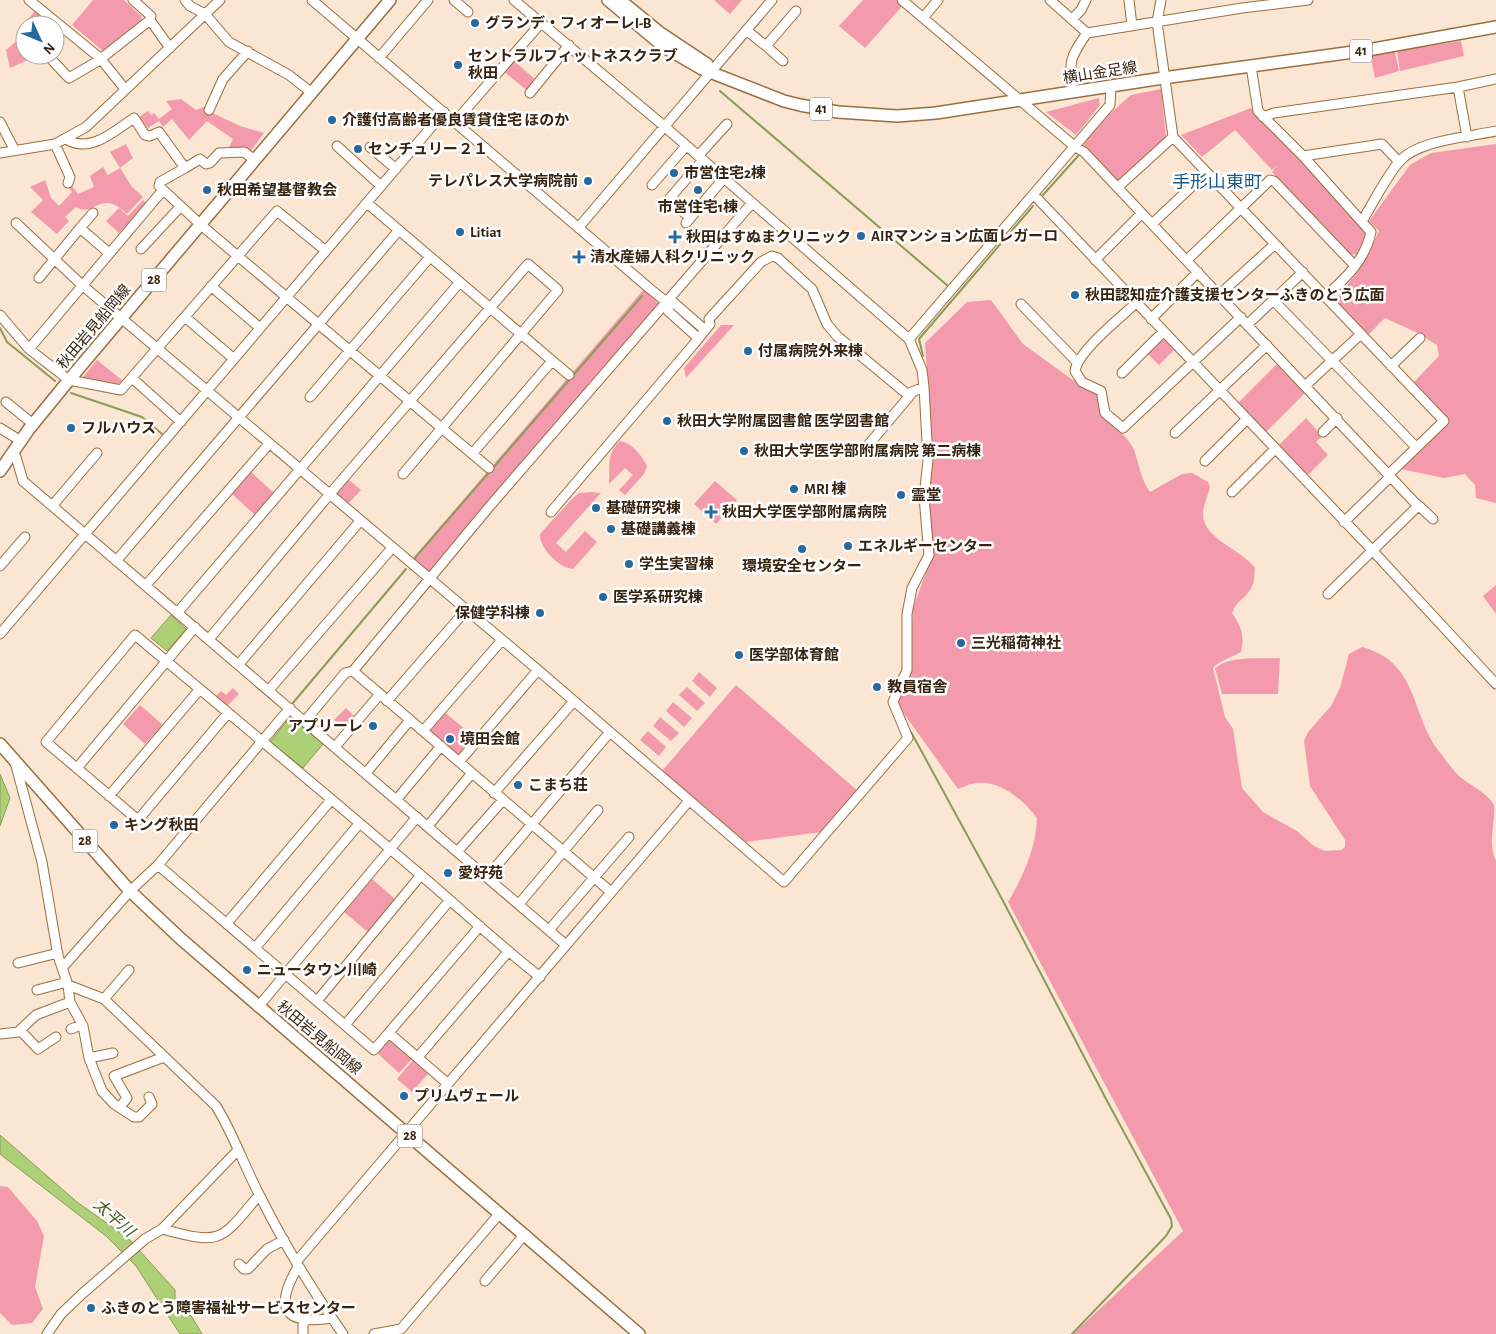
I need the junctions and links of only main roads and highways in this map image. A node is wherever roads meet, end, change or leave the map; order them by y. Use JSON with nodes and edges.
{"nodes":[{"id":1,"x":390,"y":0,"type":"edge"},
{"id":2,"x":608,"y":0,"type":"edge"},
{"id":3,"x":620,"y":0,"type":"edge"},
{"id":4,"x":1496,"y":28,"type":"edge"},
{"id":5,"x":712,"y":72,"type":"junction"},
{"id":6,"x":0,"y":471,"type":"edge"},
{"id":7,"x":0,"y":744,"type":"edge"},
{"id":8,"x":638,"y":1334,"type":"edge"}],
"edges":[{"from":1,"to":6,"type":"main road","name":"秋田岩見船岡線","number":"28"},
{"from":2,"to":5,"type":"main road","name":"横山金足線","number":"41"},
{"from":3,"to":5,"type":"main road","name":"横山金足線","number":"41"},
{"from":4,"to":5,"type":"main road","name":"横山金足線","number":"41"},
{"from":7,"to":8,"type":"main road","name":"秋田岩見船岡線","number":"28"}]}
